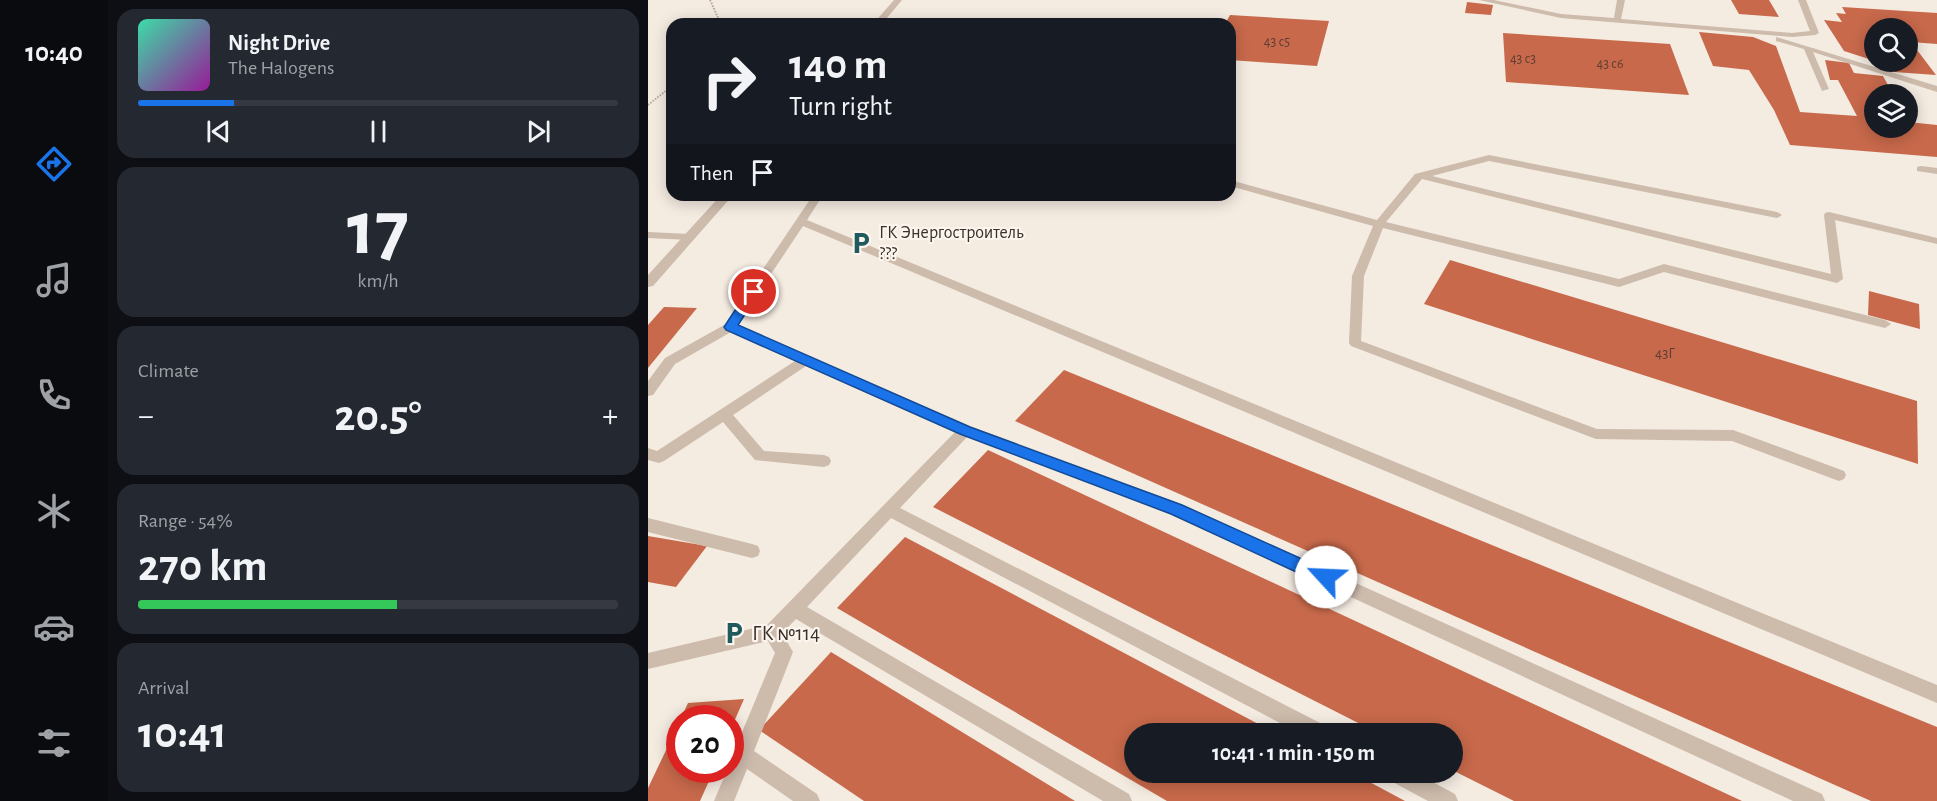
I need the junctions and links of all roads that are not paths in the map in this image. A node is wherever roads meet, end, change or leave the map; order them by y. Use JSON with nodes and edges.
{"nodes":[{"id":1,"x":898,"y":0,"type":"edge"},
{"id":2,"x":1483,"y":0,"type":"edge"},
{"id":3,"x":1621,"y":0,"type":"edge"},
{"id":4,"x":1802,"y":0,"type":"edge"},
{"id":5,"x":882,"y":18,"type":"edge"},
{"id":6,"x":1617,"y":21,"type":"junction"},
{"id":7,"x":1757,"y":32,"type":"junction"},
{"id":8,"x":1807,"y":48,"type":"junction"},
{"id":9,"x":1825,"y":89,"type":"dead end"},
{"id":10,"x":1937,"y":89,"type":"edge"},
{"id":11,"x":1921,"y":169,"type":"dead end"},
{"id":12,"x":1937,"y":171,"type":"edge"},
{"id":13,"x":1419,"y":176,"type":"junction"},
{"id":14,"x":1236,"y":185,"type":"edge"},
{"id":15,"x":722,"y":201,"type":"edge"},
{"id":16,"x":814,"y":201,"type":"edge"},
{"id":17,"x":1777,"y":215,"type":"dead end"},
{"id":18,"x":800,"y":221,"type":"junction"},
{"id":19,"x":1379,"y":224,"type":"junction"},
{"id":20,"x":648,"y":236,"type":"edge"},
{"id":21,"x":690,"y":237,"type":"junction"},
{"id":22,"x":1937,"y":240,"type":"edge"},
{"id":23,"x":648,"y":283,"type":"edge"},
{"id":24,"x":1885,"y":324,"type":"dead end"},
{"id":25,"x":730,"y":327,"type":"junction"},
{"id":26,"x":804,"y":360,"type":"junction"},
{"id":27,"x":648,"y":391,"type":"edge"},
{"id":28,"x":724,"y":414,"type":"junction"},
{"id":29,"x":965,"y":430,"type":"junction"},
{"id":30,"x":648,"y":454,"type":"edge"},
{"id":31,"x":824,"y":461,"type":"dead end"},
{"id":32,"x":1839,"y":475,"type":"dead end"},
{"id":33,"x":890,"y":510,"type":"junction"},
{"id":34,"x":648,"y":525,"type":"edge"},
{"id":35,"x":752,"y":551,"type":"dead end"},
{"id":36,"x":795,"y":609,"type":"junction"},
{"id":37,"x":772,"y":632,"type":"junction"},
{"id":38,"x":648,"y":661,"type":"edge"},
{"id":39,"x":1937,"y":694,"type":"edge"},
{"id":40,"x":1300,"y":723,"type":"edge"},
{"id":41,"x":744,"y":752,"type":"edge"},
{"id":42,"x":744,"y":755,"type":"edge"},
{"id":43,"x":731,"y":783,"type":"edge"},
{"id":44,"x":1414,"y":783,"type":"edge"},
{"id":45,"x":724,"y":801,"type":"edge"},
{"id":46,"x":810,"y":801,"type":"edge"},
{"id":47,"x":1122,"y":801,"type":"edge"},
{"id":48,"x":1448,"y":801,"type":"edge"},
{"id":49,"x":1815,"y":801,"type":"edge"}],
"edges":[{"from":1,"to":5,"type":"street"},
{"from":2,"to":6,"type":"lane"},
{"from":3,"to":6,"type":"lane"},
{"from":4,"to":7,"type":"lane"},
{"from":6,"to":7,"type":"lane"},
{"from":7,"to":8,"type":"lane"},
{"from":8,"to":9,"type":"lane"},
{"from":8,"to":10,"type":"lane"},
{"from":11,"to":12,"type":"lane"},
{"from":13,"to":17,"type":"lane"},
{"from":13,"to":19,"type":"lane"},
{"from":13,"to":22,"type":"lane"},
{"from":14,"to":19,"type":"lane"},
{"from":15,"to":21,"type":"street"},
{"from":16,"to":18,"type":"lane"},
{"from":18,"to":25,"type":"lane"},
{"from":18,"to":39,"type":"lane"},
{"from":19,"to":24,"type":"lane"},
{"from":19,"to":32,"type":"lane"},
{"from":20,"to":21,"type":"lane"},
{"from":21,"to":23,"type":"street"},
{"from":25,"to":26,"type":"lane"},
{"from":25,"to":27,"type":"lane"},
{"from":26,"to":28,"type":"lane"},
{"from":26,"to":29,"type":"lane"},
{"from":28,"to":30,"type":"lane"},
{"from":28,"to":31,"type":"lane"},
{"from":29,"to":33,"type":"lane"},
{"from":29,"to":49,"type":"lane"},
{"from":33,"to":36,"type":"lane"},
{"from":33,"to":40,"type":"lane"},
{"from":34,"to":35,"type":"lane"},
{"from":36,"to":37,"type":"lane"},
{"from":36,"to":47,"type":"lane"},
{"from":37,"to":38,"type":"lane"},
{"from":37,"to":41,"type":"lane"},
{"from":42,"to":46,"type":"lane"},
{"from":43,"to":45,"type":"lane"},
{"from":44,"to":48,"type":"lane"}]}
